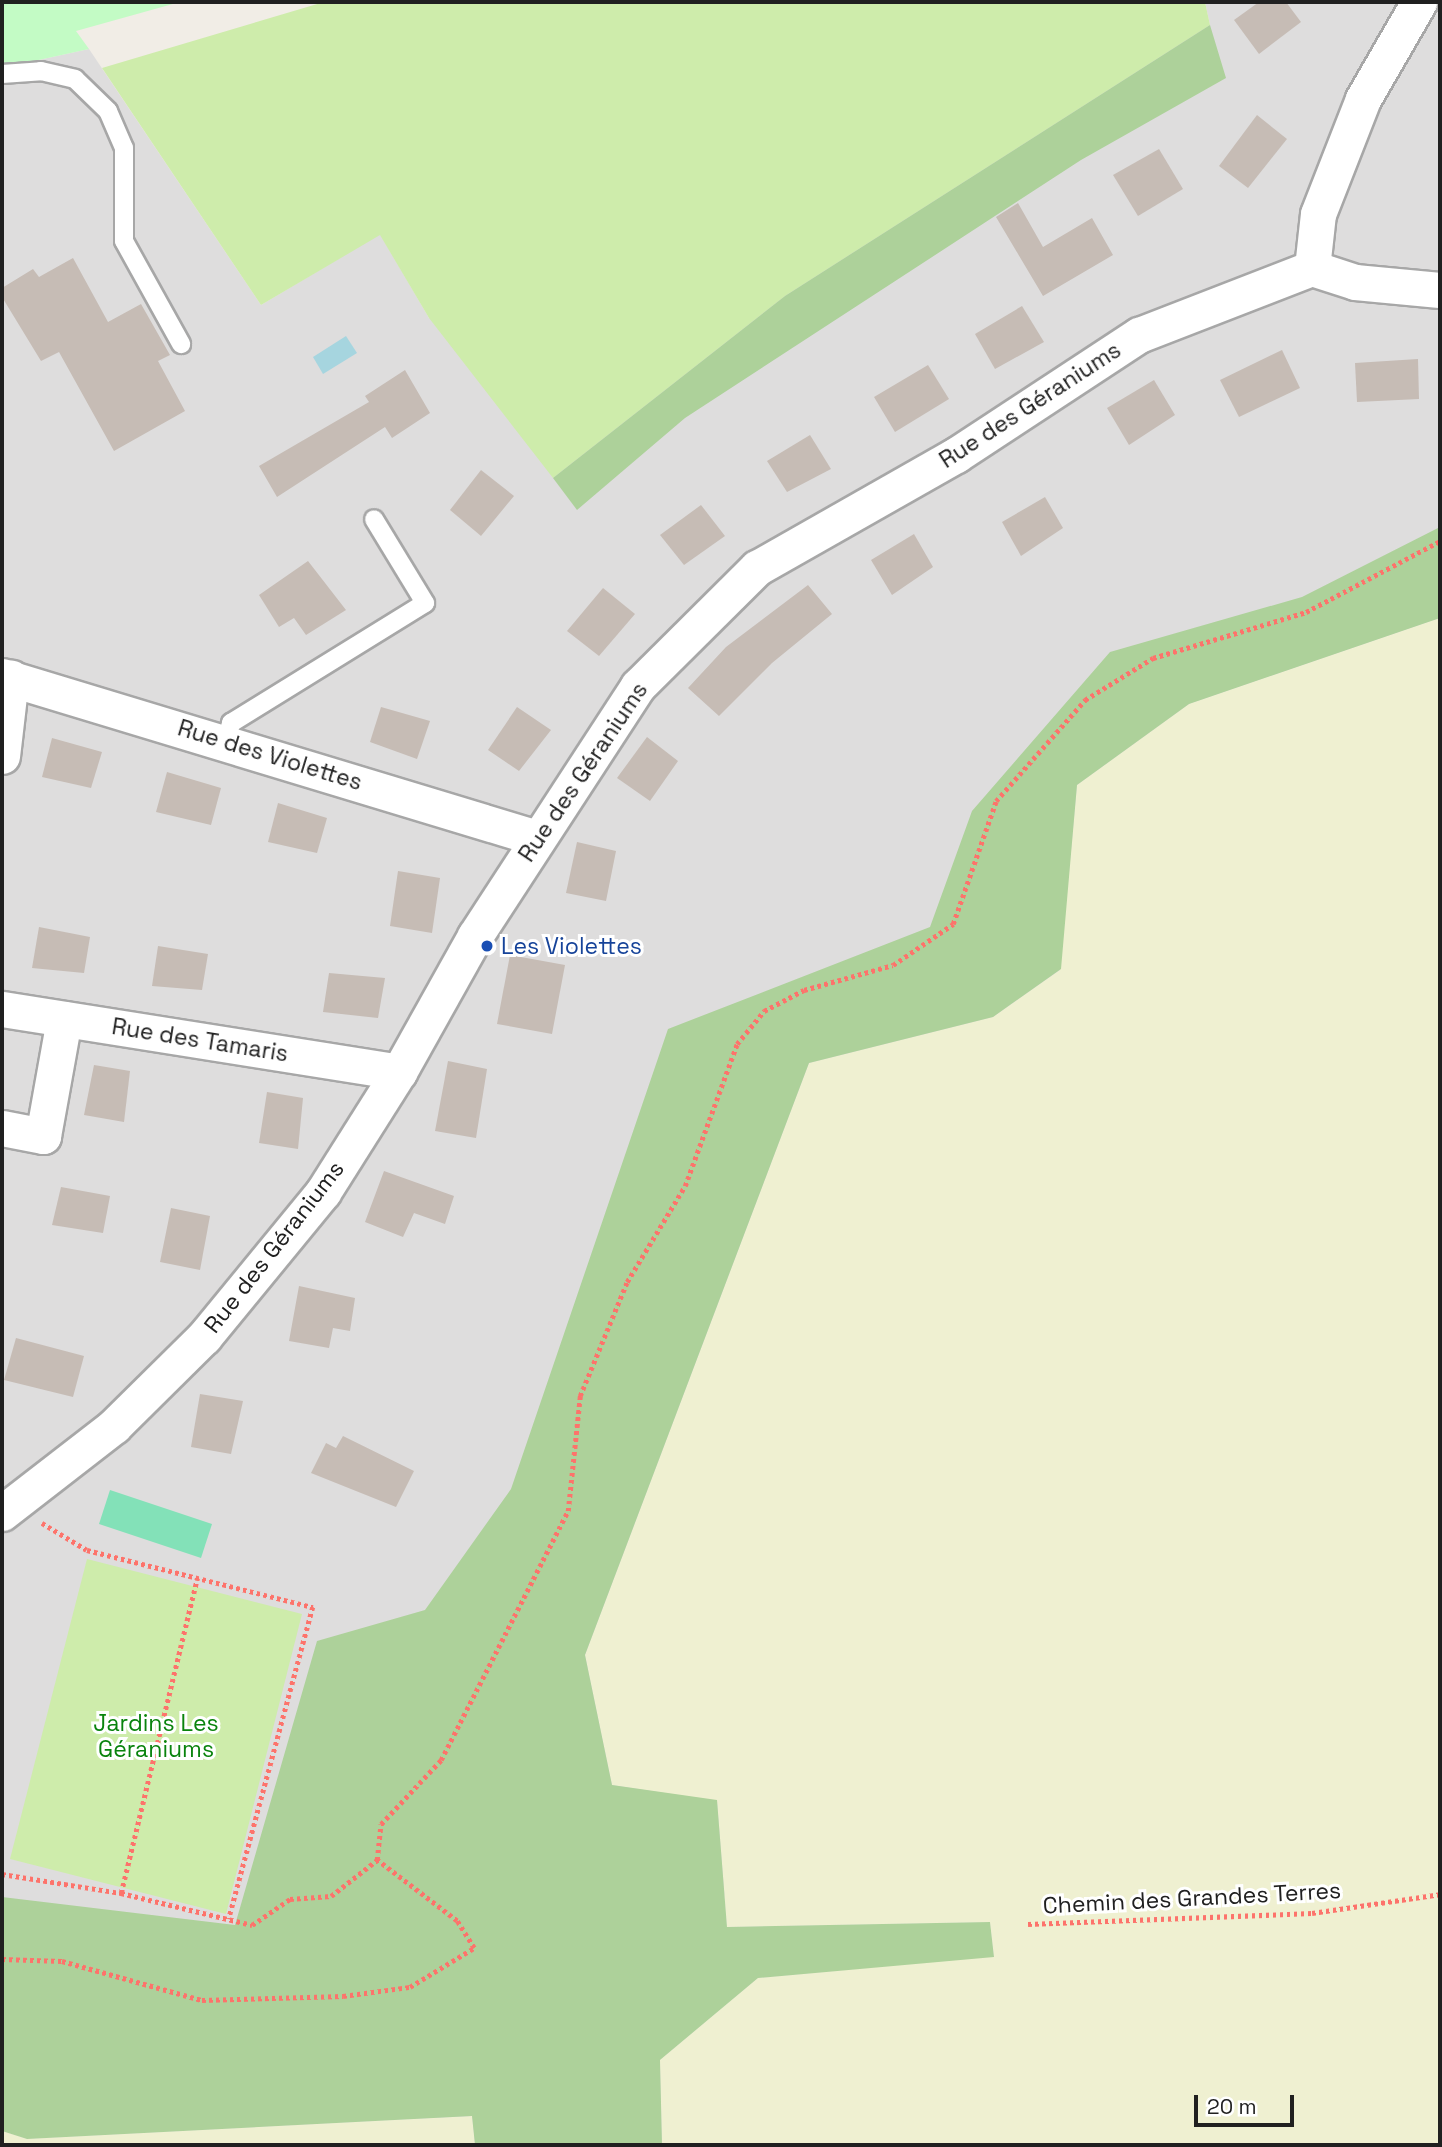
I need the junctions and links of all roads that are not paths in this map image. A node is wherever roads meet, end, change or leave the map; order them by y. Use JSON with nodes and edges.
{"nodes":[{"id":1,"x":1419,"y":2,"type":"edge"},
{"id":2,"x":2,"y":74,"type":"edge"},
{"id":3,"x":1312,"y":268,"type":"junction"},
{"id":4,"x":1440,"y":289,"type":"edge"},
{"id":5,"x":181,"y":344,"type":"dead end"},
{"id":6,"x":374,"y":519,"type":"dead end"},
{"id":7,"x":7,"y":677,"type":"edge"},
{"id":8,"x":226,"y":741,"type":"junction"},
{"id":9,"x":2,"y":755,"type":"edge"},
{"id":10,"x":537,"y":838,"type":"junction"},
{"id":11,"x":2,"y":1009,"type":"edge"},
{"id":12,"x":64,"y":1019,"type":"junction"},
{"id":13,"x":399,"y":1072,"type":"junction"},
{"id":14,"x":2,"y":1128,"type":"edge"},
{"id":15,"x":11,"y":1506,"type":"edge"}],
"edges":[{"from":1,"to":3,"type":"street"},
{"from":2,"to":5,"type":"lane"},
{"from":3,"to":4,"type":"street"},
{"from":3,"to":10,"type":"street","name":"Rue des Géraniums"},
{"from":6,"to":8,"type":"lane"},
{"from":7,"to":8,"type":"street","name":"Rue des Violettes"},
{"from":7,"to":9,"type":"street"},
{"from":8,"to":10,"type":"street","name":"Rue des Violettes"},
{"from":10,"to":13,"type":"street","name":"Rue des Géraniums"},
{"from":11,"to":12,"type":"street","name":"Rue des Tamaris"},
{"from":12,"to":13,"type":"street","name":"Rue des Tamaris"},
{"from":12,"to":14,"type":"street"},
{"from":13,"to":15,"type":"street","name":"Rue des Géraniums"}]}
